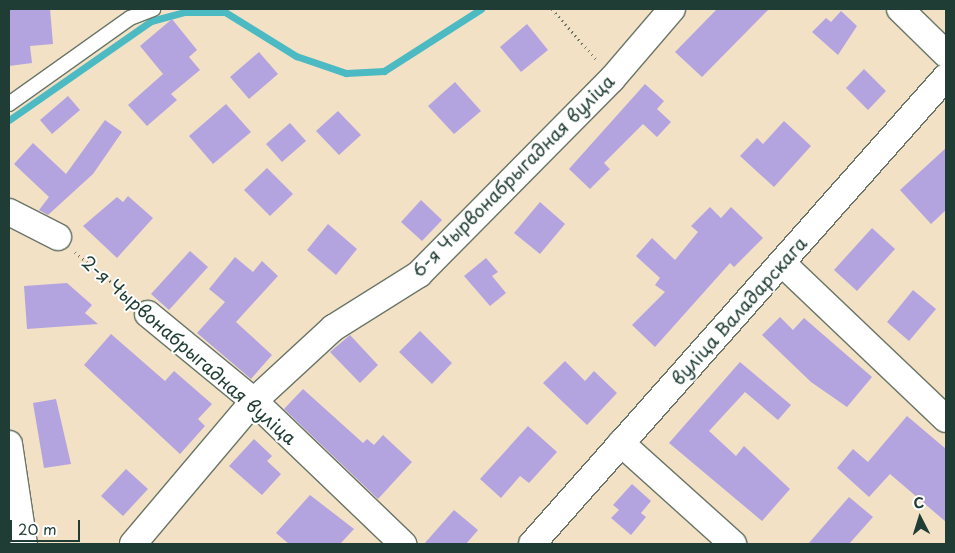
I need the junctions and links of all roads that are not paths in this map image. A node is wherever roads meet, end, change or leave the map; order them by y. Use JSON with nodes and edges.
{"nodes":[{"id":1,"x":153,"y":9,"type":"edge"},
{"id":2,"x":672,"y":9,"type":"edge"},
{"id":3,"x":900,"y":9,"type":"edge"},
{"id":4,"x":946,"y":54,"type":"edge"},
{"id":5,"x":946,"y":77,"type":"edge"},
{"id":6,"x":9,"y":104,"type":"edge"},
{"id":7,"x":9,"y":212,"type":"edge"},
{"id":8,"x":58,"y":237,"type":"road end"},
{"id":9,"x":782,"y":263,"type":"junction"},
{"id":10,"x":148,"y":314,"type":"road end"},
{"id":11,"x":254,"y":402,"type":"junction"},
{"id":12,"x":946,"y":419,"type":"edge"},
{"id":13,"x":621,"y":443,"type":"junction"},
{"id":14,"x":9,"y":444,"type":"edge"},
{"id":15,"x":24,"y":544,"type":"edge"},
{"id":16,"x":133,"y":544,"type":"edge"},
{"id":17,"x":403,"y":544,"type":"edge"},
{"id":18,"x":532,"y":544,"type":"edge"},
{"id":19,"x":733,"y":544,"type":"edge"}],
"edges":[{"from":1,"to":6,"type":"lane"},
{"from":2,"to":11,"type":"street","name":"6-я Чырвонабрыгадная вуліца"},
{"from":3,"to":4,"type":"street"},
{"from":5,"to":9,"type":"street","name":"вуліца Валадарскага"},
{"from":7,"to":8,"type":"street"},
{"from":9,"to":12,"type":"street"},
{"from":9,"to":13,"type":"street","name":"вуліца Валадарскага"},
{"from":10,"to":11,"type":"street","name":"2-я Чырвонабрыгадная вуліца"},
{"from":11,"to":16,"type":"street","name":"6-я Чырвонабрыгадная вуліца"},
{"from":11,"to":17,"type":"street","name":"2-я Чырвонабрыгадная вуліца"},
{"from":13,"to":18,"type":"street","name":"вуліца Валадарскага"},
{"from":13,"to":19,"type":"street"},
{"from":14,"to":15,"type":"street"}]}
